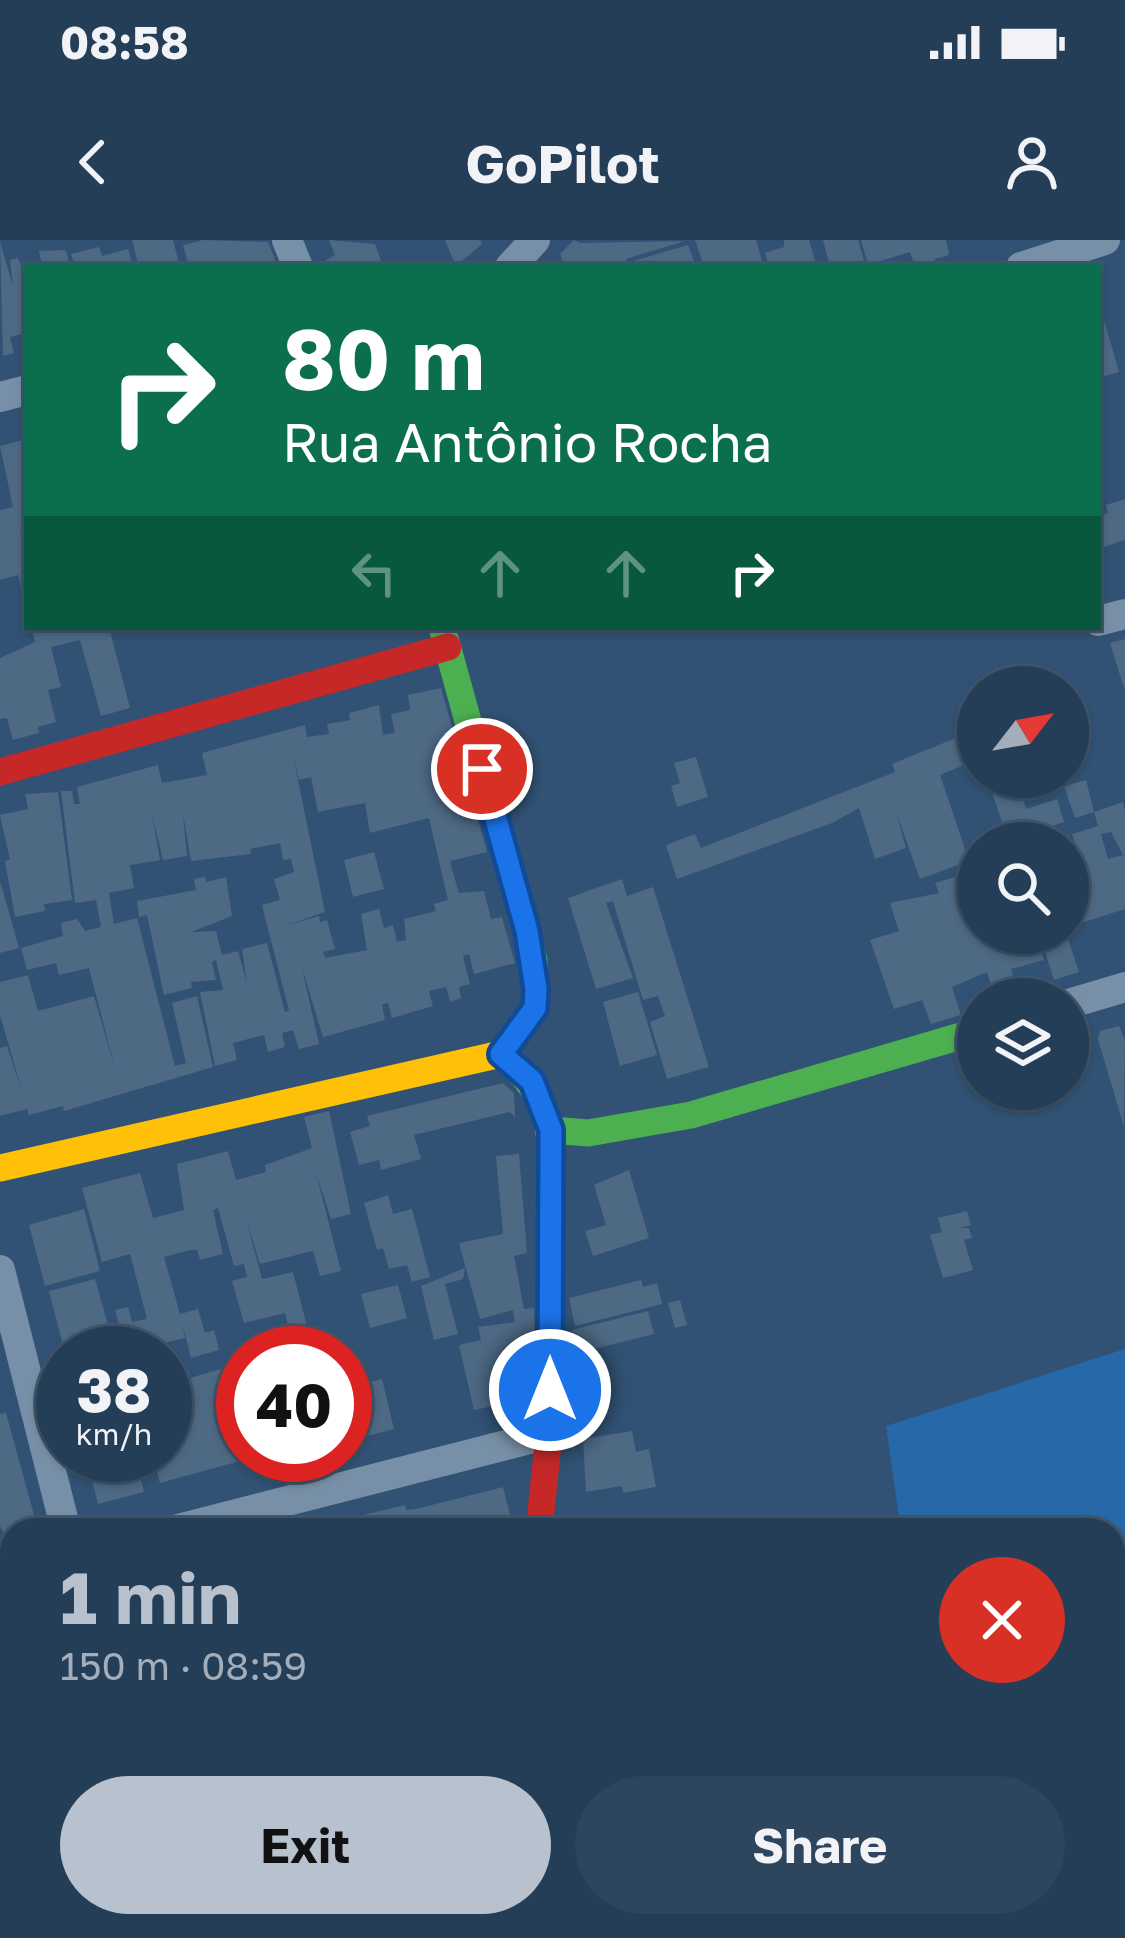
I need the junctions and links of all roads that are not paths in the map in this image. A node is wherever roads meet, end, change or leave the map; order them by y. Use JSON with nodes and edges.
{"nodes":[{"id":1,"x":535,"y":240,"type":"edge"},
{"id":2,"x":1106,"y":240,"type":"edge"},
{"id":3,"x":514,"y":264,"type":"edge"},
{"id":4,"x":1030,"y":264,"type":"edge"},
{"id":5,"x":445,"y":637,"type":"edge"},
{"id":6,"x":0,"y":772,"type":"edge"},
{"id":7,"x":1125,"y":987,"type":"edge"},
{"id":8,"x":1089,"y":998,"type":"edge"},
{"id":9,"x":957,"y":1036,"type":"edge"},
{"id":10,"x":501,"y":1054,"type":"junction"},
{"id":11,"x":551,"y":1130,"type":"junction"},
{"id":12,"x":0,"y":1168,"type":"edge"},
{"id":13,"x":0,"y":1270,"type":"edge"},
{"id":14,"x":549,"y":1434,"type":"junction"},
{"id":15,"x":63,"y":1518,"type":"edge"},
{"id":16,"x":221,"y":1518,"type":"edge"},
{"id":17,"x":540,"y":1518,"type":"edge"}],
"edges":[{"from":1,"to":3,"type":"street"},
{"from":2,"to":4,"type":"street"},
{"from":5,"to":6,"type":"street"},
{"from":5,"to":10,"type":"street"},
{"from":7,"to":8,"type":"street"},
{"from":9,"to":11,"type":"street"},
{"from":10,"to":11,"type":"street"},
{"from":10,"to":12,"type":"street"},
{"from":11,"to":14,"type":"street"},
{"from":13,"to":15,"type":"street"},
{"from":14,"to":16,"type":"street"},
{"from":14,"to":17,"type":"street"}]}
